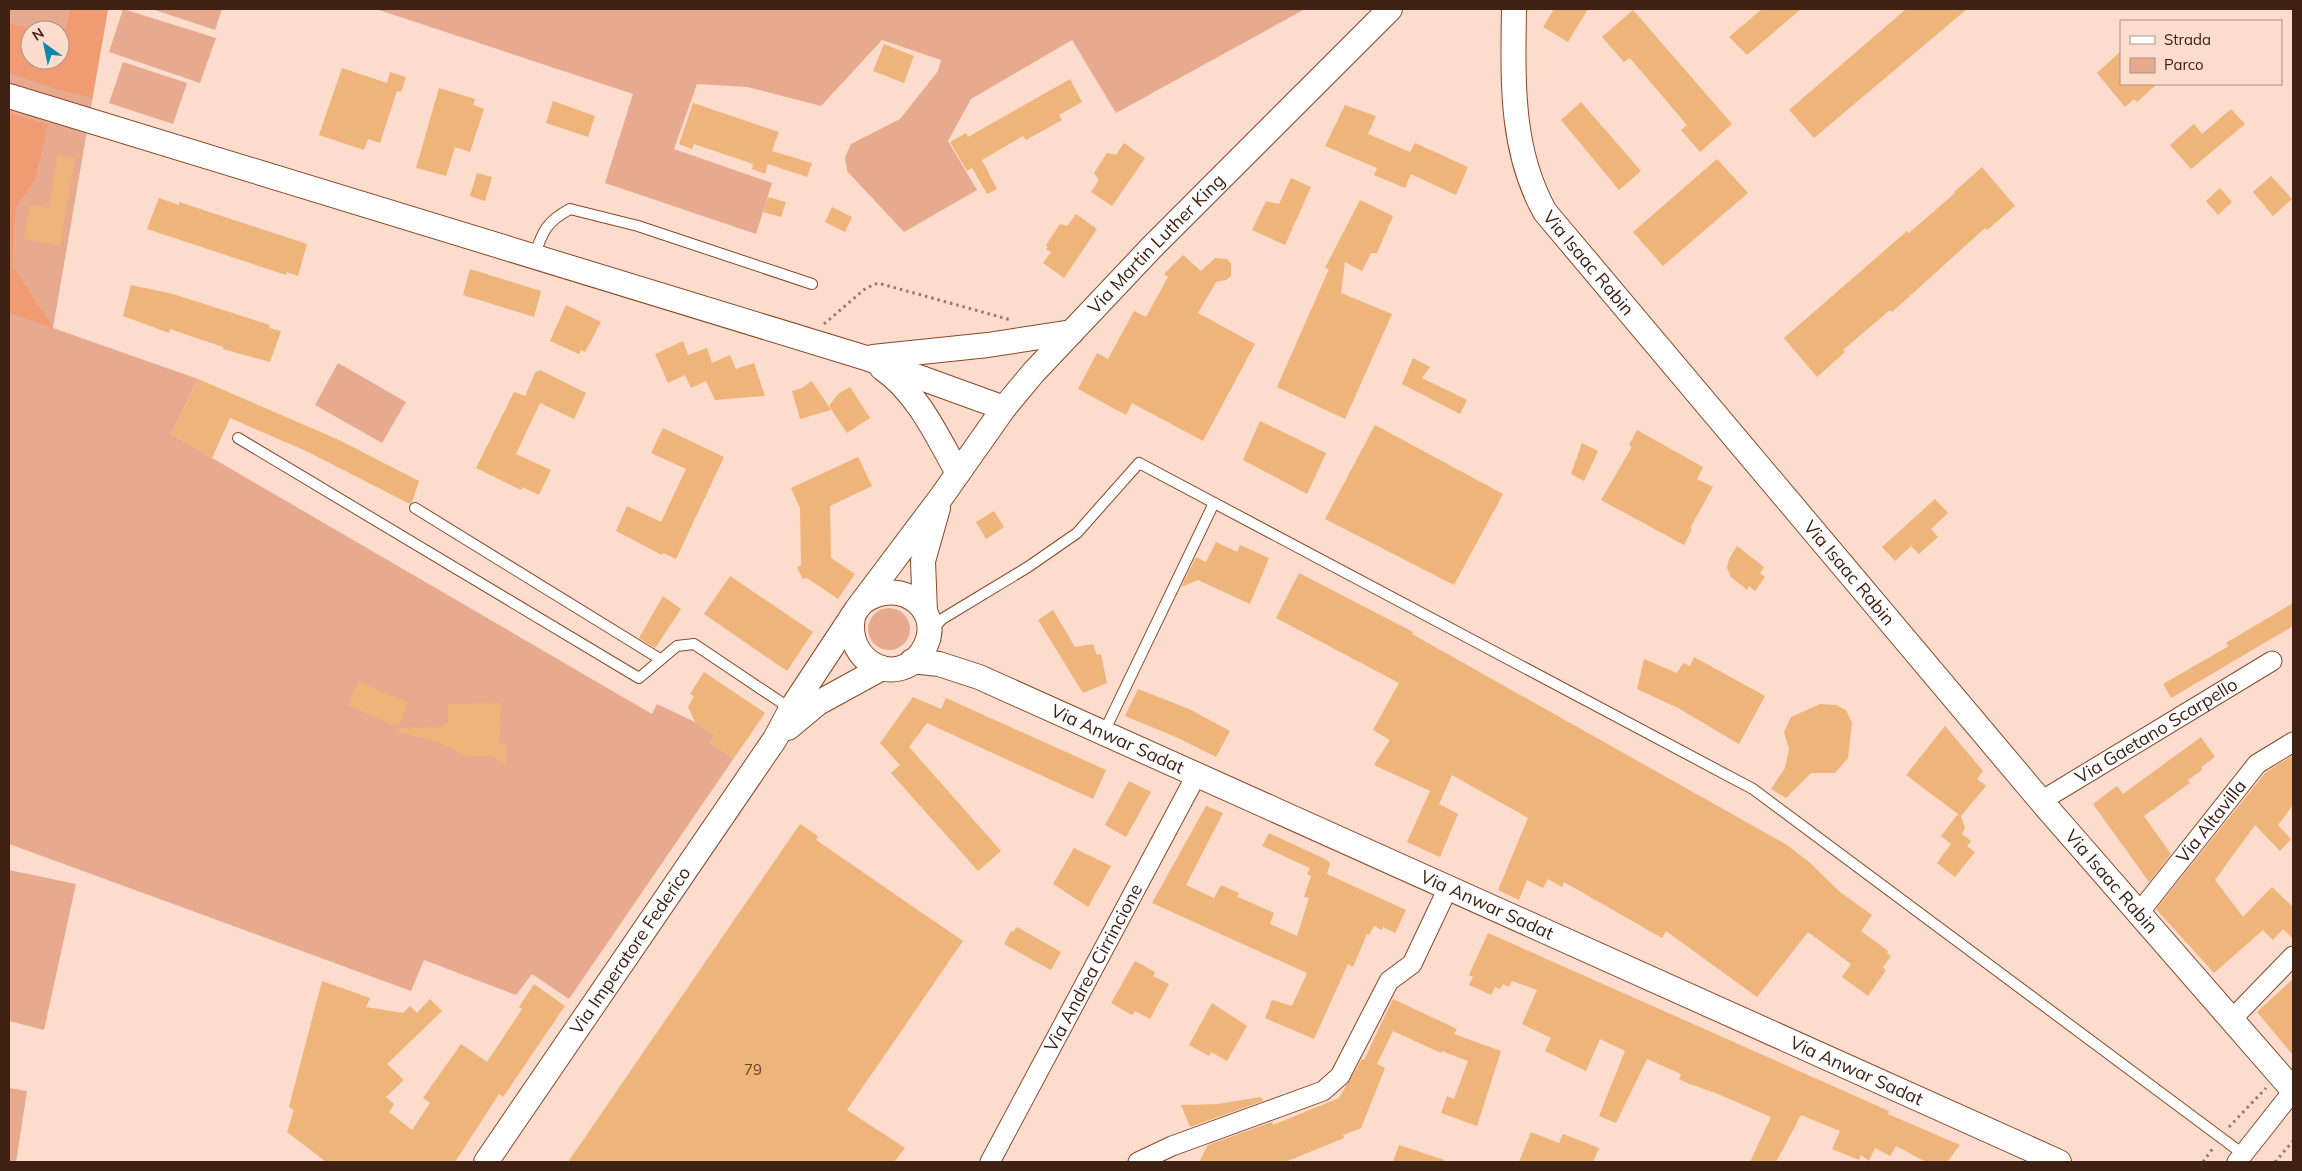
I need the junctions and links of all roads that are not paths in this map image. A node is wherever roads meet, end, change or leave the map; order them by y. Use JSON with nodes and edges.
{"nodes":[{"id":1,"x":1390,"y":9,"type":"edge"},
{"id":2,"x":1514,"y":9,"type":"edge"},
{"id":3,"x":9,"y":96,"type":"edge"},
{"id":4,"x":534,"y":256,"type":"junction"},
{"id":5,"x":812,"y":284,"type":"dead end"},
{"id":6,"x":1072,"y":332,"type":"junction"},
{"id":7,"x":866,"y":358,"type":"junction"},
{"id":8,"x":1004,"y":408,"type":"junction"},
{"id":9,"x":238,"y":438,"type":"dead end"},
{"id":10,"x":958,"y":473,"type":"junction"},
{"id":11,"x":942,"y":496,"type":"junction"},
{"id":12,"x":1214,"y":503,"type":"junction"},
{"id":13,"x":416,"y":508,"type":"dead end"},
{"id":14,"x":858,"y":610,"type":"junction"},
{"id":15,"x":927,"y":623,"type":"junction"},
{"id":16,"x":660,"y":659,"type":"junction"},
{"id":17,"x":912,"y":661,"type":"junction"},
{"id":18,"x":2272,"y":661,"type":"dead end"},
{"id":19,"x":882,"y":668,"type":"junction"},
{"id":20,"x":792,"y":709,"type":"junction"},
{"id":21,"x":1104,"y":732,"type":"junction"},
{"id":22,"x":776,"y":739,"type":"junction"},
{"id":23,"x":2293,"y":742,"type":"edge"},
{"id":24,"x":1197,"y":774,"type":"junction"},
{"id":25,"x":2041,"y":801,"type":"junction"},
{"id":26,"x":1448,"y":888,"type":"junction"},
{"id":27,"x":2138,"y":914,"type":"junction"},
{"id":28,"x":2293,"y":956,"type":"edge"},
{"id":29,"x":2231,"y":1020,"type":"junction"},
{"id":30,"x":2289,"y":1085,"type":"edge"},
{"id":31,"x":2293,"y":1113,"type":"edge"},
{"id":32,"x":2258,"y":1137,"type":"junction"},
{"id":33,"x":2240,"y":1158,"type":"edge"},
{"id":34,"x":486,"y":1162,"type":"edge"},
{"id":35,"x":990,"y":1162,"type":"edge"},
{"id":36,"x":1138,"y":1162,"type":"edge"},
{"id":37,"x":2059,"y":1162,"type":"edge"}],
"edges":[{"from":1,"to":6,"type":"street","name":"Via Martin Luther King"},
{"from":2,"to":25,"type":"street","name":"Via Isaac Rabin"},
{"from":3,"to":4,"type":"street"},
{"from":4,"to":5,"type":"lane"},
{"from":4,"to":7,"type":"street"},
{"from":6,"to":7,"type":"street"},
{"from":6,"to":8,"type":"street","name":"Via Martin Luther King"},
{"from":7,"to":8,"type":"street"},
{"from":7,"to":10,"type":"street"},
{"from":8,"to":10,"type":"street","name":"Via Martin Luther King"},
{"from":9,"to":16,"type":"lane"},
{"from":10,"to":11,"type":"street","name":"Via Martin Luther King"},
{"from":11,"to":14,"type":"street","name":"Via Martin Luther King"},
{"from":11,"to":15,"type":"street"},
{"from":12,"to":15,"type":"lane"},
{"from":12,"to":21,"type":"lane"},
{"from":12,"to":33,"type":"lane"},
{"from":13,"to":16,"type":"lane"},
{"from":14,"to":15,"type":"street"},
{"from":14,"to":19,"type":"street"},
{"from":14,"to":20,"type":"street","name":"Via Martin Luther King"},
{"from":15,"to":17,"type":"street"},
{"from":16,"to":20,"type":"lane"},
{"from":17,"to":19,"type":"street"},
{"from":17,"to":21,"type":"street","name":"Via Anwar Sadat"},
{"from":18,"to":25,"type":"street","name":"Via Gaetano Scarpello"},
{"from":19,"to":22,"type":"street"},
{"from":20,"to":22,"type":"street","name":"Via Martin Luther King"},
{"from":21,"to":24,"type":"street","name":"Via Anwar Sadat"},
{"from":22,"to":34,"type":"street","name":"Via Imperatore Federico"},
{"from":23,"to":27,"type":"street","name":"Via Altavilla"},
{"from":24,"to":26,"type":"street","name":"Via Anwar Sadat"},
{"from":24,"to":35,"type":"street","name":"Via Andrea Cirrincione"},
{"from":25,"to":27,"type":"street","name":"Via Isaac Rabin"},
{"from":26,"to":36,"type":"street"},
{"from":26,"to":37,"type":"street","name":"Via Anwar Sadat"},
{"from":27,"to":29,"type":"street","name":"Via Isaac Rabin"},
{"from":28,"to":29,"type":"street"},
{"from":29,"to":30,"type":"street","name":"Via Isaac Rabin"},
{"from":30,"to":32,"type":"street"},
{"from":31,"to":32,"type":"street"},
{"from":32,"to":33,"type":"street"}]}
